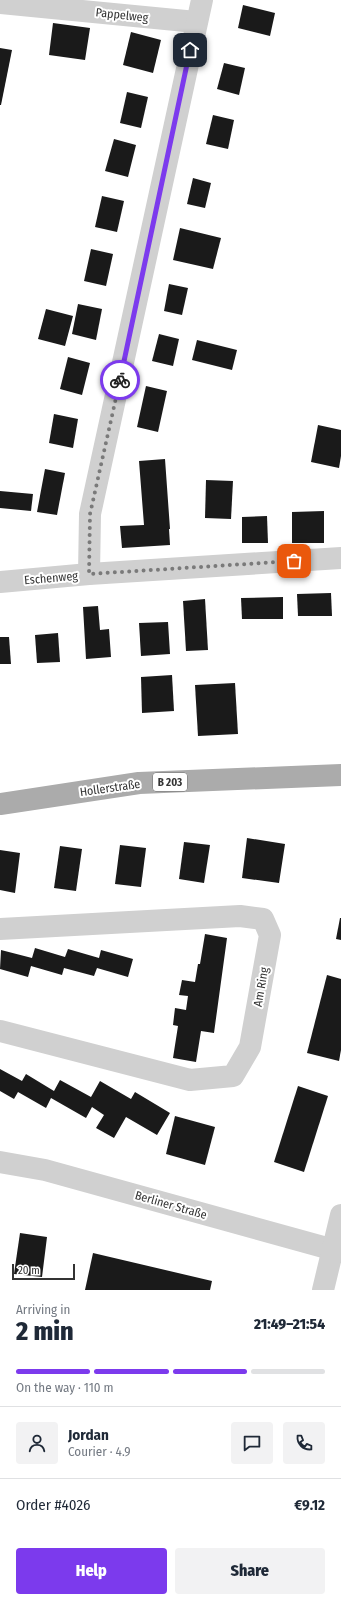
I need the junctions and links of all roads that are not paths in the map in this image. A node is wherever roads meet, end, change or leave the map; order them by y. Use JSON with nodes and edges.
{"nodes":[{"id":1,"x":202,"y":0,"type":"edge"},
{"id":2,"x":0,"y":3,"type":"edge"},
{"id":3,"x":196,"y":22,"type":"junction"},
{"id":4,"x":341,"y":558,"type":"edge"},
{"id":5,"x":89,"y":574,"type":"junction"},
{"id":6,"x":0,"y":582,"type":"edge"},
{"id":7,"x":341,"y":775,"type":"edge"},
{"id":8,"x":0,"y":804,"type":"edge"},
{"id":9,"x":0,"y":929,"type":"edge"},
{"id":10,"x":0,"y":1031,"type":"edge"},
{"id":11,"x":0,"y":1162,"type":"edge"},
{"id":12,"x":341,"y":1215,"type":"edge"},
{"id":13,"x":337,"y":1251,"type":"edge"},
{"id":14,"x":323,"y":1290,"type":"edge"}],
"edges":[{"from":1,"to":3,"type":"street"},
{"from":2,"to":3,"type":"street","name":"Pappelweg"},
{"from":3,"to":5,"type":"street"},
{"from":4,"to":5,"type":"street","name":"Eschenweg"},
{"from":5,"to":6,"type":"street","name":"Eschenweg"},
{"from":7,"to":8,"type":"main road","name":"Hollerstraße","number":"B 203"},
{"from":9,"to":10,"type":"street","name":"Am Ring"},
{"from":11,"to":13,"type":"street","name":"Berliner Straße"},
{"from":12,"to":13,"type":"street"},
{"from":13,"to":14,"type":"street"}]}
